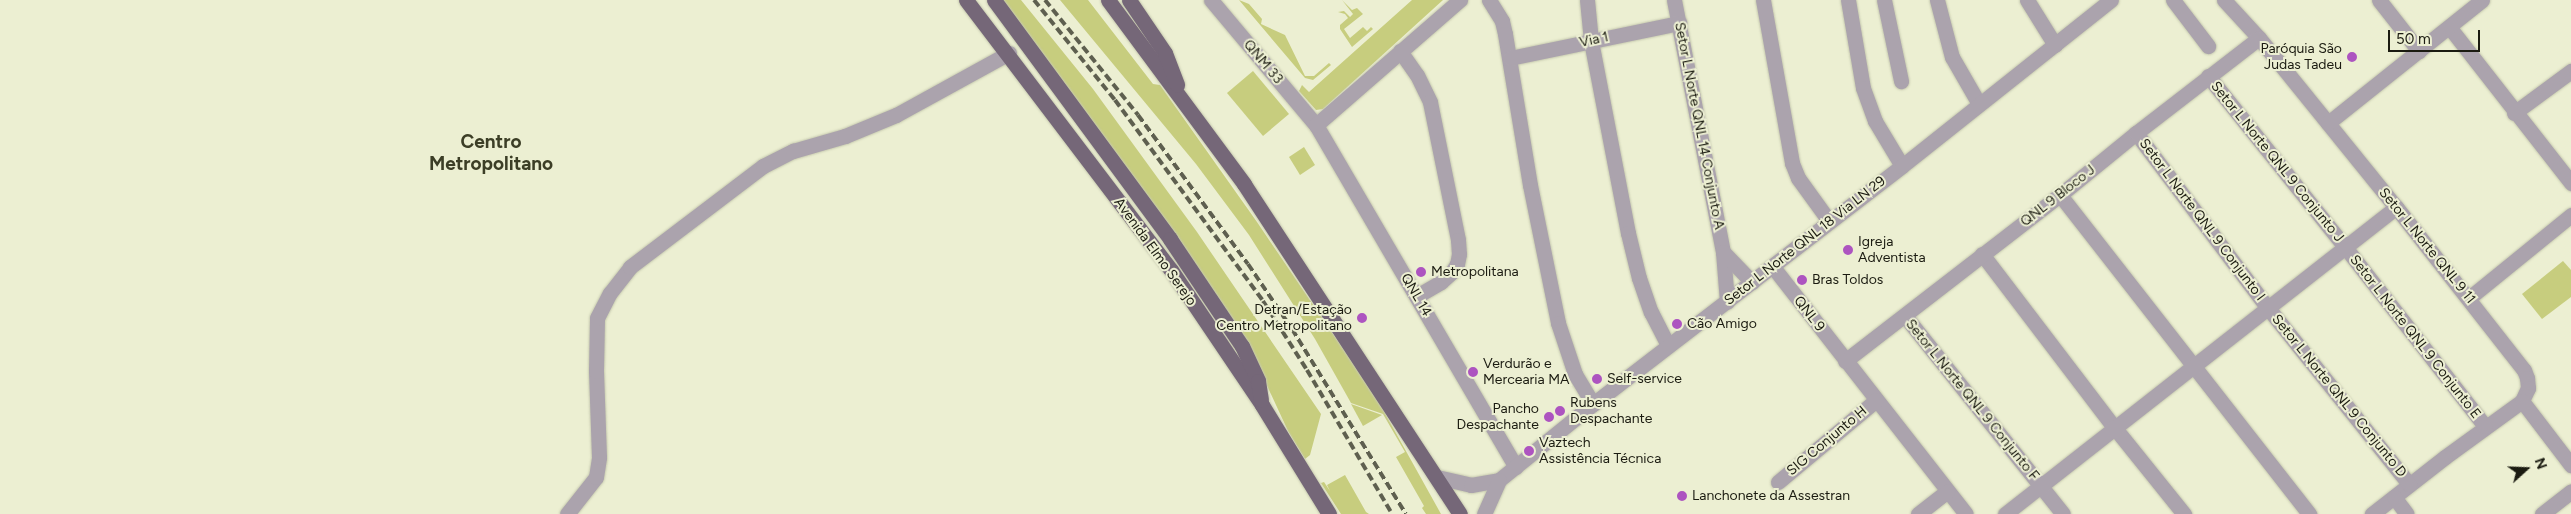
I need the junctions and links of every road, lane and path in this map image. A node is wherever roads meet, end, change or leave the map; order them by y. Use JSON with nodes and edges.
{"nodes":[{"id":1,"x":966,"y":0,"type":"edge"},
{"id":2,"x":994,"y":0,"type":"edge"},
{"id":3,"x":1108,"y":0,"type":"edge"},
{"id":4,"x":1129,"y":0,"type":"edge"},
{"id":5,"x":1210,"y":0,"type":"edge"},
{"id":6,"x":1460,"y":0,"type":"edge"},
{"id":7,"x":1489,"y":0,"type":"edge"},
{"id":8,"x":1587,"y":0,"type":"edge"},
{"id":9,"x":1674,"y":0,"type":"edge"},
{"id":10,"x":1763,"y":0,"type":"edge"},
{"id":11,"x":1848,"y":0,"type":"edge"},
{"id":12,"x":1884,"y":0,"type":"edge"},
{"id":13,"x":1937,"y":0,"type":"edge"},
{"id":14,"x":2028,"y":0,"type":"edge"},
{"id":15,"x":2111,"y":0,"type":"edge"},
{"id":16,"x":2173,"y":0,"type":"edge"},
{"id":17,"x":2379,"y":0,"type":"edge"},
{"id":18,"x":2228,"y":1,"type":"edge"},
{"id":19,"x":2472,"y":3,"type":"edge"},
{"id":20,"x":1679,"y":23,"type":"junction"},
{"id":21,"x":2450,"y":28,"type":"junction"},
{"id":22,"x":2259,"y":38,"type":"junction"},
{"id":23,"x":1591,"y":41,"type":"junction"},
{"id":24,"x":2056,"y":45,"type":"junction"},
{"id":25,"x":2208,"y":46,"type":"dead end"},
{"id":26,"x":2419,"y":50,"type":"junction"},
{"id":27,"x":1400,"y":51,"type":"junction"},
{"id":28,"x":1009,"y":54,"type":"junction"},
{"id":29,"x":1510,"y":58,"type":"junction"},
{"id":30,"x":2571,"y":71,"type":"edge"},
{"id":31,"x":2208,"y":76,"type":"junction"},
{"id":32,"x":1901,"y":81,"type":"dead end"},
{"id":33,"x":1183,"y":100,"type":"junction"},
{"id":34,"x":1979,"y":104,"type":"junction"},
{"id":35,"x":2514,"y":113,"type":"junction"},
{"id":36,"x":2328,"y":123,"type":"junction"},
{"id":37,"x":1316,"y":124,"type":"junction"},
{"id":38,"x":2136,"y":133,"type":"junction"},
{"id":39,"x":1902,"y":166,"type":"junction"},
{"id":40,"x":2571,"y":183,"type":"edge"},
{"id":41,"x":2060,"y":195,"type":"junction"},
{"id":42,"x":2396,"y":207,"type":"junction"},
{"id":43,"x":2571,"y":215,"type":"edge"},
{"id":44,"x":1829,"y":221,"type":"junction"},
{"id":45,"x":2345,"y":247,"type":"junction"},
{"id":46,"x":1723,"y":252,"type":"junction"},
{"id":47,"x":1982,"y":254,"type":"junction"},
{"id":48,"x":1774,"y":267,"type":"junction"},
{"id":49,"x":1752,"y":282,"type":"junction"},
{"id":50,"x":1417,"y":296,"type":"junction"},
{"id":51,"x":2469,"y":298,"type":"junction"},
{"id":52,"x":1727,"y":302,"type":"junction"},
{"id":53,"x":2268,"y":308,"type":"junction"},
{"id":54,"x":1905,"y":316,"type":"junction"},
{"id":55,"x":1668,"y":346,"type":"junction"},
{"id":56,"x":1845,"y":361,"type":"junction"},
{"id":57,"x":2193,"y":367,"type":"junction"},
{"id":58,"x":1876,"y":400,"type":"junction"},
{"id":59,"x":2522,"y":401,"type":"junction"},
{"id":60,"x":1592,"y":404,"type":"junction"},
{"id":61,"x":1262,"y":405,"type":"junction"},
{"id":62,"x":2485,"y":426,"type":"junction"},
{"id":63,"x":2114,"y":427,"type":"junction"},
{"id":64,"x":2571,"y":465,"type":"edge"},
{"id":65,"x":1516,"y":467,"type":"junction"},
{"id":66,"x":1437,"y":477,"type":"junction"},
{"id":67,"x":1499,"y":480,"type":"junction"},
{"id":68,"x":1778,"y":482,"type":"dead end"},
{"id":69,"x":2410,"y":484,"type":"junction"},
{"id":70,"x":2040,"y":485,"type":"junction"},
{"id":71,"x":1946,"y":491,"type":"junction"},
{"id":72,"x":2571,"y":491,"type":"edge"},
{"id":73,"x":2394,"y":497,"type":"junction"},
{"id":74,"x":567,"y":514,"type":"edge"},
{"id":75,"x":1329,"y":514,"type":"edge"},
{"id":76,"x":1460,"y":514,"type":"edge"},
{"id":77,"x":1484,"y":514,"type":"edge"},
{"id":78,"x":1918,"y":514,"type":"edge"},
{"id":79,"x":1966,"y":514,"type":"edge"},
{"id":80,"x":2005,"y":514,"type":"edge"},
{"id":81,"x":2063,"y":514,"type":"edge"},
{"id":82,"x":2184,"y":514,"type":"edge"},
{"id":83,"x":2309,"y":514,"type":"edge"},
{"id":84,"x":2372,"y":514,"type":"edge"},
{"id":85,"x":2407,"y":514,"type":"edge"},
{"id":86,"x":2542,"y":514,"type":"edge"}],
"edges":[{"from":1,"to":28,"type":"main road","name":"Avenida Elmo Serejo"},
{"from":2,"to":61,"type":"main road"},
{"from":3,"to":33,"type":"main road"},
{"from":4,"to":33,"type":"main road"},
{"from":5,"to":37,"type":"street","name":"QNM 33"},
{"from":6,"to":27,"type":"street"},
{"from":7,"to":29,"type":"street"},
{"from":8,"to":23,"type":"street"},
{"from":9,"to":20,"type":"street","name":"Setor L Norte QNL 14 Conjunto A"},
{"from":10,"to":44,"type":"street"},
{"from":11,"to":39,"type":"street"},
{"from":12,"to":32,"type":"street"},
{"from":13,"to":34,"type":"street"},
{"from":14,"to":24,"type":"street"},
{"from":15,"to":24,"type":"street","name":"Setor L Norte QNL 18 Via LN 29"},
{"from":16,"to":25,"type":"street"},
{"from":17,"to":26,"type":"street"},
{"from":18,"to":22,"type":"street","name":"Setor L Norte QNL 9 11"},
{"from":19,"to":21,"type":"street"},
{"from":20,"to":23,"type":"street","name":"Via 1"},
{"from":20,"to":46,"type":"street","name":"Setor L Norte QNL 14 Conjunto A"},
{"from":21,"to":26,"type":"street"},
{"from":21,"to":35,"type":"street"},
{"from":22,"to":31,"type":"street","name":"QNL 9 Bloco J"},
{"from":22,"to":36,"type":"street","name":"Setor L Norte QNL 9 11"},
{"from":23,"to":29,"type":"street","name":"Via 1"},
{"from":23,"to":55,"type":"street"},
{"from":24,"to":34,"type":"street","name":"Setor L Norte QNL 18 Via LN 29"},
{"from":26,"to":36,"type":"street"},
{"from":27,"to":37,"type":"street"},
{"from":27,"to":50,"type":"street"},
{"from":28,"to":61,"type":"main road","name":"Avenida Elmo Serejo"},
{"from":28,"to":74,"type":"street"},
{"from":29,"to":60,"type":"street"},
{"from":30,"to":35,"type":"street"},
{"from":31,"to":38,"type":"street","name":"QNL 9 Bloco J"},
{"from":31,"to":45,"type":"street","name":"Setor L Norte QNL 9 Conjunto J"},
{"from":33,"to":66,"type":"main road"},
{"from":34,"to":39,"type":"street","name":"Setor L Norte QNL 18 Via LN 29"},
{"from":35,"to":40,"type":"street"},
{"from":36,"to":42,"type":"street","name":"Setor L Norte QNL 9 11"},
{"from":37,"to":50,"type":"street","name":"QNL 14"},
{"from":38,"to":41,"type":"street","name":"QNL 9 Bloco J"},
{"from":38,"to":53,"type":"street","name":"Setor L Norte QNL 9 Conjunto I"},
{"from":39,"to":44,"type":"street","name":"Setor L Norte QNL 18 Via LN 29"},
{"from":41,"to":47,"type":"street","name":"QNL 9 Bloco J"},
{"from":41,"to":57,"type":"street"},
{"from":42,"to":45,"type":"street"},
{"from":42,"to":51,"type":"street","name":"Setor L Norte QNL 9 11"},
{"from":43,"to":51,"type":"street"},
{"from":44,"to":48,"type":"street","name":"Setor L Norte QNL 18 Via LN 29"},
{"from":45,"to":53,"type":"street"},
{"from":45,"to":62,"type":"street","name":"Setor L Norte QNL 9 Conjunto E"},
{"from":46,"to":49,"type":"street"},
{"from":46,"to":52,"type":"street","name":"Setor L Norte QNL 14 Conjunto A"},
{"from":47,"to":54,"type":"street","name":"QNL 9 Bloco J"},
{"from":47,"to":63,"type":"street"},
{"from":48,"to":49,"type":"street","name":"Setor L Norte QNL 18 Via LN 29"},
{"from":48,"to":56,"type":"street","name":"QNL 9"},
{"from":49,"to":52,"type":"street","name":"Setor L Norte QNL 18 Via LN 29"},
{"from":50,"to":65,"type":"street","name":"QNL 14"},
{"from":51,"to":59,"type":"street","name":"Setor L Norte QNL 9 11"},
{"from":52,"to":55,"type":"street","name":"Setor L Norte QNL 18 Via LN 29"},
{"from":53,"to":57,"type":"street"},
{"from":53,"to":69,"type":"street","name":"Setor L Norte QNL 9 Conjunto D"},
{"from":54,"to":56,"type":"street","name":"QNL 9 Bloco J"},
{"from":54,"to":70,"type":"street","name":"Setor L Norte QNL 9 Conjunto F"},
{"from":55,"to":60,"type":"street","name":"Setor L Norte QNL 18 Via LN 29"},
{"from":56,"to":58,"type":"street"},
{"from":57,"to":63,"type":"street"},
{"from":57,"to":83,"type":"street"},
{"from":58,"to":68,"type":"street","name":"SIG Conjunto H"},
{"from":58,"to":71,"type":"street"},
{"from":59,"to":62,"type":"street"},
{"from":59,"to":64,"type":"street"},
{"from":60,"to":65,"type":"street","name":"Setor L Norte QNL 18 Via LN 29"},
{"from":61,"to":75,"type":"main road","name":"Avenida Elmo Serejo"},
{"from":62,"to":69,"type":"street"},
{"from":63,"to":70,"type":"street"},
{"from":63,"to":82,"type":"street"},
{"from":65,"to":67,"type":"street","name":"Setor L Norte QNL 18 Via LN 29"},
{"from":66,"to":67,"type":"street"},
{"from":66,"to":76,"type":"main road"},
{"from":67,"to":77,"type":"street"},
{"from":69,"to":73,"type":"street"},
{"from":70,"to":80,"type":"street"},
{"from":70,"to":81,"type":"street","name":"Setor L Norte QNL 9 Conjunto F"},
{"from":71,"to":78,"type":"street"},
{"from":71,"to":79,"type":"street"},
{"from":72,"to":86,"type":"street"},
{"from":73,"to":84,"type":"street"},
{"from":73,"to":85,"type":"street"}]}
